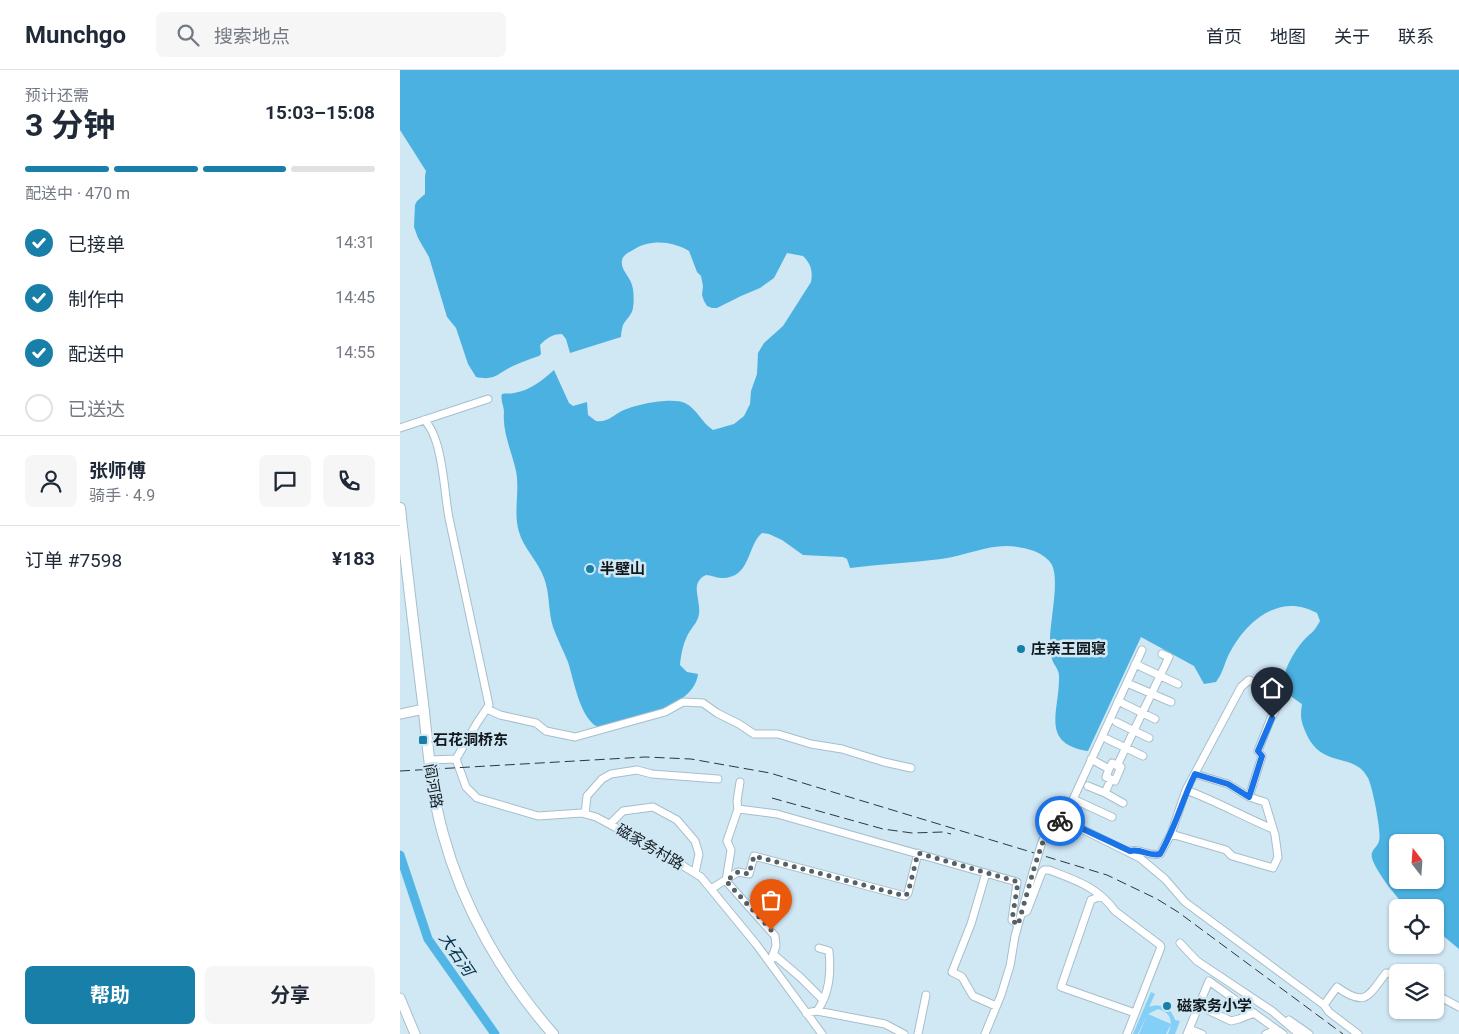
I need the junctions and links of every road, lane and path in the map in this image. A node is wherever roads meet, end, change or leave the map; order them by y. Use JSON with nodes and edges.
{"nodes":[{"id":1,"x":488,"y":399,"type":"dead end"},
{"id":2,"x":424,"y":420,"type":"junction"},
{"id":3,"x":400,"y":428,"type":"edge"},
{"id":4,"x":400,"y":508,"type":"edge"},
{"id":5,"x":1142,"y":650,"type":"dead end"},
{"id":6,"x":1162,"y":654,"type":"dead end"},
{"id":7,"x":1135,"y":664,"type":"junction"},
{"id":8,"x":1160,"y":675,"type":"junction"},
{"id":9,"x":1127,"y":683,"type":"junction"},
{"id":10,"x":1178,"y":684,"type":"dead end"},
{"id":11,"x":1151,"y":694,"type":"junction"},
{"id":12,"x":1118,"y":701,"type":"junction"},
{"id":13,"x":1171,"y":702,"type":"dead end"},
{"id":14,"x":487,"y":709,"type":"junction"},
{"id":15,"x":424,"y":710,"type":"junction"},
{"id":16,"x":1142,"y":713,"type":"junction"},
{"id":17,"x":400,"y":714,"type":"edge"},
{"id":18,"x":1155,"y":719,"type":"dead end"},
{"id":19,"x":1116,"y":722,"type":"dead end"},
{"id":20,"x":1134,"y":730,"type":"junction"},
{"id":21,"x":1149,"y":738,"type":"dead end"},
{"id":22,"x":1107,"y":739,"type":"dead end"},
{"id":23,"x":1126,"y":748,"type":"junction"},
{"id":24,"x":1143,"y":756,"type":"dead end"},
{"id":25,"x":456,"y":759,"type":"junction"},
{"id":26,"x":429,"y":760,"type":"junction"},
{"id":27,"x":1091,"y":760,"type":"junction"},
{"id":28,"x":1117,"y":766,"type":"junction"},
{"id":29,"x":912,"y":768,"type":"dead end"},
{"id":30,"x":1109,"y":769,"type":"junction"},
{"id":31,"x":1195,"y":774,"type":"junction"},
{"id":32,"x":718,"y":779,"type":"dead end"},
{"id":33,"x":1111,"y":779,"type":"junction"},
{"id":34,"x":740,"y":782,"type":"dead end"},
{"id":35,"x":1088,"y":786,"type":"dead end"},
{"id":36,"x":1186,"y":790,"type":"junction"},
{"id":37,"x":1104,"y":793,"type":"junction"},
{"id":38,"x":1249,"y":797,"type":"junction"},
{"id":39,"x":1073,"y":799,"type":"junction"},
{"id":40,"x":1124,"y":802,"type":"dead end"},
{"id":41,"x":738,"y":809,"type":"junction"},
{"id":42,"x":585,"y":814,"type":"junction"},
{"id":43,"x":1112,"y":817,"type":"dead end"},
{"id":44,"x":1063,"y":821,"type":"junction"},
{"id":45,"x":610,"y":824,"type":"junction"},
{"id":46,"x":1273,"y":829,"type":"junction"},
{"id":47,"x":1171,"y":834,"type":"junction"},
{"id":48,"x":1130,"y":851,"type":"junction"},
{"id":49,"x":918,"y":853,"type":"junction"},
{"id":50,"x":695,"y":873,"type":"junction"},
{"id":51,"x":986,"y":873,"type":"junction"},
{"id":52,"x":726,"y":881,"type":"junction"},
{"id":53,"x":711,"y":889,"type":"junction"},
{"id":54,"x":1102,"y":896,"type":"junction"},
{"id":55,"x":1021,"y":914,"type":"junction"},
{"id":56,"x":1018,"y":925,"type":"junction"},
{"id":57,"x":1180,"y":943,"type":"dead end"},
{"id":58,"x":819,"y":948,"type":"dead end"},
{"id":59,"x":773,"y":954,"type":"junction"},
{"id":60,"x":770,"y":964,"type":"junction"},
{"id":61,"x":1389,"y":972,"type":"edge"},
{"id":62,"x":926,"y":995,"type":"dead end"},
{"id":63,"x":400,"y":998,"type":"edge"},
{"id":64,"x":1444,"y":998,"type":"edge"},
{"id":65,"x":823,"y":1000,"type":"junction"},
{"id":66,"x":1324,"y":1005,"type":"junction"},
{"id":67,"x":996,"y":1006,"type":"junction"},
{"id":68,"x":1199,"y":1006,"type":"junction"},
{"id":69,"x":1459,"y":1006,"type":"edge"},
{"id":70,"x":818,"y":1011,"type":"junction"},
{"id":71,"x":1272,"y":1011,"type":"junction"},
{"id":72,"x":806,"y":1013,"type":"junction"},
{"id":73,"x":1135,"y":1013,"type":"junction"},
{"id":74,"x":1254,"y":1013,"type":"junction"},
{"id":75,"x":1188,"y":1032,"type":"edge"},
{"id":76,"x":1280,"y":1032,"type":"edge"},
{"id":77,"x":416,"y":1034,"type":"edge"},
{"id":78,"x":553,"y":1034,"type":"edge"},
{"id":79,"x":822,"y":1034,"type":"edge"},
{"id":80,"x":904,"y":1034,"type":"edge"},
{"id":81,"x":918,"y":1034,"type":"edge"},
{"id":82,"x":985,"y":1034,"type":"edge"},
{"id":83,"x":1127,"y":1034,"type":"edge"},
{"id":84,"x":1202,"y":1034,"type":"edge"},
{"id":85,"x":1266,"y":1034,"type":"edge"},
{"id":86,"x":1299,"y":1034,"type":"edge"},
{"id":87,"x":1309,"y":1034,"type":"edge"},
{"id":88,"x":1358,"y":1034,"type":"edge"}],
"edges":[{"from":1,"to":2,"type":"street"},
{"from":2,"to":3,"type":"street"},
{"from":2,"to":14,"type":"street"},
{"from":4,"to":15,"type":"highway","name":"阎河路"},
{"from":5,"to":7,"type":"street"},
{"from":6,"to":8,"type":"street"},
{"from":7,"to":8,"type":"street"},
{"from":7,"to":9,"type":"street"},
{"from":8,"to":10,"type":"street"},
{"from":8,"to":11,"type":"street"},
{"from":9,"to":11,"type":"street"},
{"from":9,"to":12,"type":"street"},
{"from":11,"to":13,"type":"street"},
{"from":11,"to":16,"type":"street"},
{"from":12,"to":16,"type":"street"},
{"from":12,"to":27,"type":"street"},
{"from":14,"to":25,"type":"street"},
{"from":14,"to":29,"type":"street"},
{"from":15,"to":17,"type":"main road"},
{"from":15,"to":26,"type":"highway","name":"阎河路"},
{"from":16,"to":18,"type":"street"},
{"from":16,"to":20,"type":"street"},
{"from":19,"to":20,"type":"street"},
{"from":20,"to":21,"type":"street"},
{"from":20,"to":23,"type":"street"},
{"from":22,"to":23,"type":"street"},
{"from":23,"to":24,"type":"street"},
{"from":23,"to":28,"type":"street"},
{"from":25,"to":26,"type":"street"},
{"from":25,"to":42,"type":"street","name":"磁家务村路"},
{"from":26,"to":78,"type":"highway","name":"阎河路"},
{"from":27,"to":30,"type":"street"},
{"from":27,"to":39,"type":"street"},
{"from":28,"to":30,"type":"street"},
{"from":28,"to":33,"type":"street"},
{"from":30,"to":33,"type":"street"},
{"from":31,"to":36,"type":"street"},
{"from":31,"to":38,"type":"street"},
{"from":31,"to":38,"type":"street"},
{"from":32,"to":42,"type":"street"},
{"from":33,"to":37,"type":"street"},
{"from":34,"to":41,"type":"street"},
{"from":35,"to":37,"type":"street"},
{"from":36,"to":46,"type":"street"},
{"from":36,"to":47,"type":"street"},
{"from":37,"to":40,"type":"street"},
{"from":38,"to":46,"type":"street"},
{"from":39,"to":43,"type":"street"},
{"from":39,"to":44,"type":"street"},
{"from":41,"to":49,"type":"street"},
{"from":41,"to":52,"type":"street"},
{"from":42,"to":45,"type":"street","name":"磁家务村路"},
{"from":44,"to":48,"type":"street"},
{"from":44,"to":55,"type":"street","bridge":true},
{"from":45,"to":50,"type":"street","name":"磁家务村路"},
{"from":45,"to":50,"type":"street"},
{"from":46,"to":47,"type":"street"},
{"from":47,"to":48,"type":"street"},
{"from":48,"to":66,"type":"street"},
{"from":49,"to":51,"type":"street"},
{"from":49,"to":52,"type":"street"},
{"from":50,"to":53,"type":"street","name":"磁家务村路"},
{"from":51,"to":56,"type":"street"},
{"from":51,"to":67,"type":"street"},
{"from":52,"to":53,"type":"street"},
{"from":52,"to":59,"type":"street"},
{"from":53,"to":60,"type":"street","name":"磁家务村路"},
{"from":54,"to":55,"type":"street"},
{"from":54,"to":73,"type":"street"},
{"from":54,"to":73,"type":"street"},
{"from":55,"to":56,"type":"street"},
{"from":56,"to":67,"type":"street"},
{"from":57,"to":71,"type":"street"},
{"from":58,"to":65,"type":"street"},
{"from":59,"to":60,"type":"street"},
{"from":59,"to":65,"type":"street"},
{"from":60,"to":72,"type":"street","name":"磁家务村路"},
{"from":61,"to":66,"type":"street"},
{"from":62,"to":81,"type":"street"},
{"from":63,"to":77,"type":"main road"},
{"from":64,"to":69,"type":"street"},
{"from":65,"to":70,"type":"street"},
{"from":66,"to":88,"type":"street"},
{"from":67,"to":82,"type":"street"},
{"from":68,"to":74,"type":"street"},
{"from":68,"to":74,"type":"street"},
{"from":68,"to":75,"type":"street"},
{"from":70,"to":72,"type":"street"},
{"from":70,"to":80,"type":"street"},
{"from":71,"to":86,"type":"street"},
{"from":71,"to":87,"type":"street"},
{"from":72,"to":79,"type":"street","name":"磁家务村路"},
{"from":73,"to":83,"type":"street"},
{"from":74,"to":76,"type":"street"},
{"from":75,"to":84,"type":"street"},
{"from":76,"to":85,"type":"street"}]}
